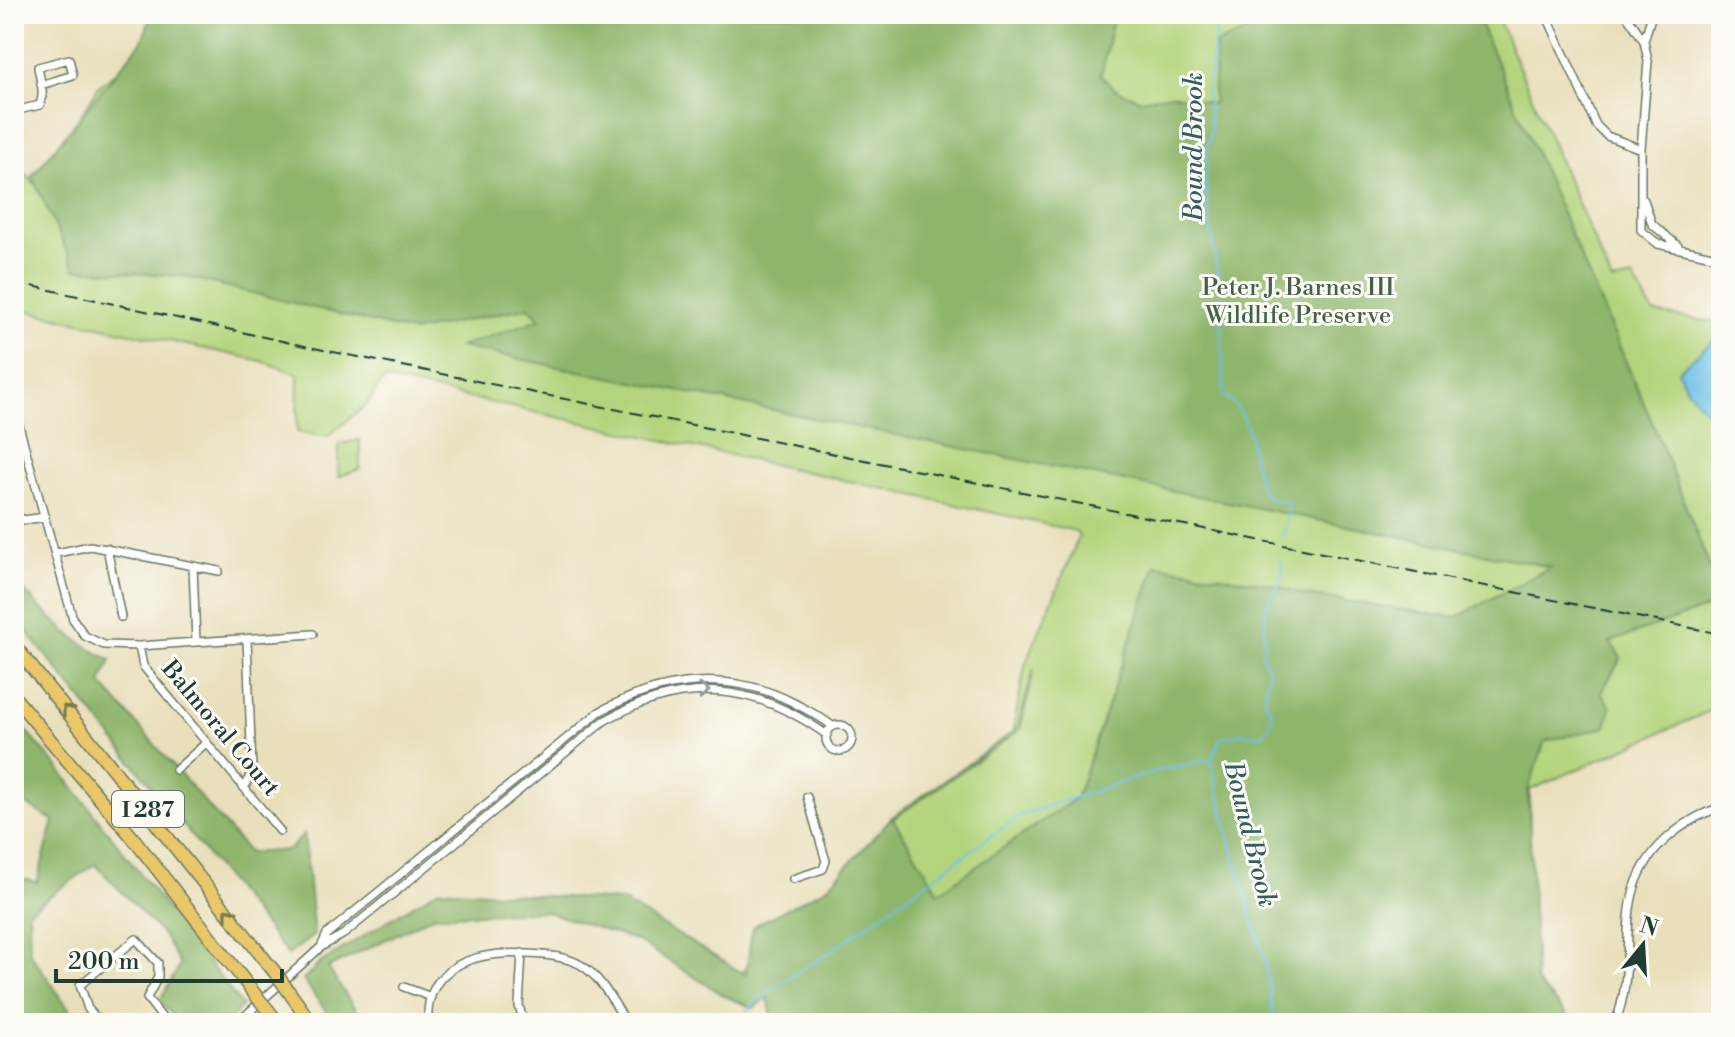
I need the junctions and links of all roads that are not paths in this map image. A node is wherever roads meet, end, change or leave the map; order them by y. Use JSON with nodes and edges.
{"nodes":[{"id":1,"x":1546,"y":14,"type":"edge"},
{"id":2,"x":1626,"y":14,"type":"edge"},
{"id":3,"x":1652,"y":14,"type":"edge"},
{"id":4,"x":1644,"y":41,"type":"junction"},
{"id":5,"x":41,"y":85,"type":"junction"},
{"id":6,"x":14,"y":111,"type":"edge"},
{"id":7,"x":1641,"y":149,"type":"junction"},
{"id":8,"x":1641,"y":186,"type":"junction"},
{"id":9,"x":1682,"y":249,"type":"junction"},
{"id":10,"x":1721,"y":258,"type":"edge"},
{"id":11,"x":14,"y":408,"type":"edge"},
{"id":12,"x":14,"y":514,"type":"edge"},
{"id":13,"x":45,"y":517,"type":"junction"},
{"id":14,"x":107,"y":548,"type":"junction"},
{"id":15,"x":57,"y":553,"type":"junction"},
{"id":16,"x":193,"y":566,"type":"junction"},
{"id":17,"x":219,"y":571,"type":"dead end"},
{"id":18,"x":121,"y":617,"type":"dead end"},
{"id":19,"x":313,"y":634,"type":"dead end"},
{"id":20,"x":247,"y":639,"type":"junction"},
{"id":21,"x":196,"y":642,"type":"junction"},
{"id":22,"x":14,"y":645,"type":"edge"},
{"id":23,"x":139,"y":646,"type":"junction"},
{"id":24,"x":14,"y":697,"type":"edge"},
{"id":25,"x":831,"y":725,"type":"junction"},
{"id":26,"x":827,"y":735,"type":"junction"},
{"id":27,"x":207,"y":742,"type":"junction"},
{"id":28,"x":176,"y":770,"type":"dead end"},
{"id":29,"x":245,"y":787,"type":"junction"},
{"id":30,"x":807,"y":797,"type":"dead end"},
{"id":31,"x":1721,"y":808,"type":"edge"},
{"id":32,"x":280,"y":831,"type":"dead end"},
{"id":33,"x":793,"y":879,"type":"dead end"},
{"id":34,"x":321,"y":947,"type":"junction"},
{"id":35,"x":522,"y":953,"type":"junction"},
{"id":36,"x":404,"y":987,"type":"dead end"},
{"id":37,"x":431,"y":997,"type":"junction"},
{"id":38,"x":309,"y":1020,"type":"edge"},
{"id":39,"x":101,"y":1023,"type":"edge"},
{"id":40,"x":166,"y":1023,"type":"edge"},
{"id":41,"x":237,"y":1023,"type":"edge"},
{"id":42,"x":278,"y":1023,"type":"edge"},
{"id":43,"x":322,"y":1023,"type":"edge"},
{"id":44,"x":428,"y":1023,"type":"edge"},
{"id":45,"x":524,"y":1023,"type":"edge"},
{"id":46,"x":627,"y":1023,"type":"edge"},
{"id":47,"x":1615,"y":1023,"type":"edge"}],
"edges":[{"from":1,"to":7,"type":"street"},
{"from":2,"to":4,"type":"street"},
{"from":3,"to":4,"type":"street"},
{"from":4,"to":7,"type":"street"},
{"from":5,"to":5,"type":"street"},
{"from":5,"to":6,"type":"street"},
{"from":7,"to":8,"type":"street"},
{"from":8,"to":9,"type":"street"},
{"from":8,"to":9,"type":"street"},
{"from":9,"to":10,"type":"street"},
{"from":11,"to":13,"type":"street"},
{"from":12,"to":13,"type":"street"},
{"from":13,"to":15,"type":"street"},
{"from":14,"to":15,"type":"street"},
{"from":14,"to":16,"type":"street"},
{"from":14,"to":18,"type":"street"},
{"from":15,"to":23,"type":"street"},
{"from":16,"to":17,"type":"street"},
{"from":16,"to":21,"type":"street"},
{"from":19,"to":20,"type":"street"},
{"from":20,"to":21,"type":"street"},
{"from":20,"to":29,"type":"street"},
{"from":21,"to":23,"type":"street"},
{"from":38,"to":22,"type":"highway","number":"I 287","one_way":true,"bridge":true},
{"from":23,"to":27,"type":"street","name":"Balmoral Court"},
{"from":24,"to":42,"type":"highway","number":"I 287","bridge":true},
{"from":25,"to":26,"type":"street"},
{"from":25,"to":26,"type":"street"},
{"from":25,"to":34,"type":"street"},
{"from":34,"to":26,"type":"street","one_way":true},
{"from":27,"to":28,"type":"street"},
{"from":27,"to":29,"type":"street","name":"Balmoral Court"},
{"from":29,"to":32,"type":"street","name":"Balmoral Court"},
{"from":30,"to":33,"type":"street"},
{"from":31,"to":47,"type":"street"},
{"from":34,"to":41,"type":"street"},
{"from":35,"to":37,"type":"street"},
{"from":35,"to":45,"type":"street"},
{"from":35,"to":46,"type":"street"},
{"from":36,"to":37,"type":"street"},
{"from":37,"to":44,"type":"street"},
{"from":38,"to":43,"type":"highway"},
{"from":39,"to":40,"type":"street"}]}
